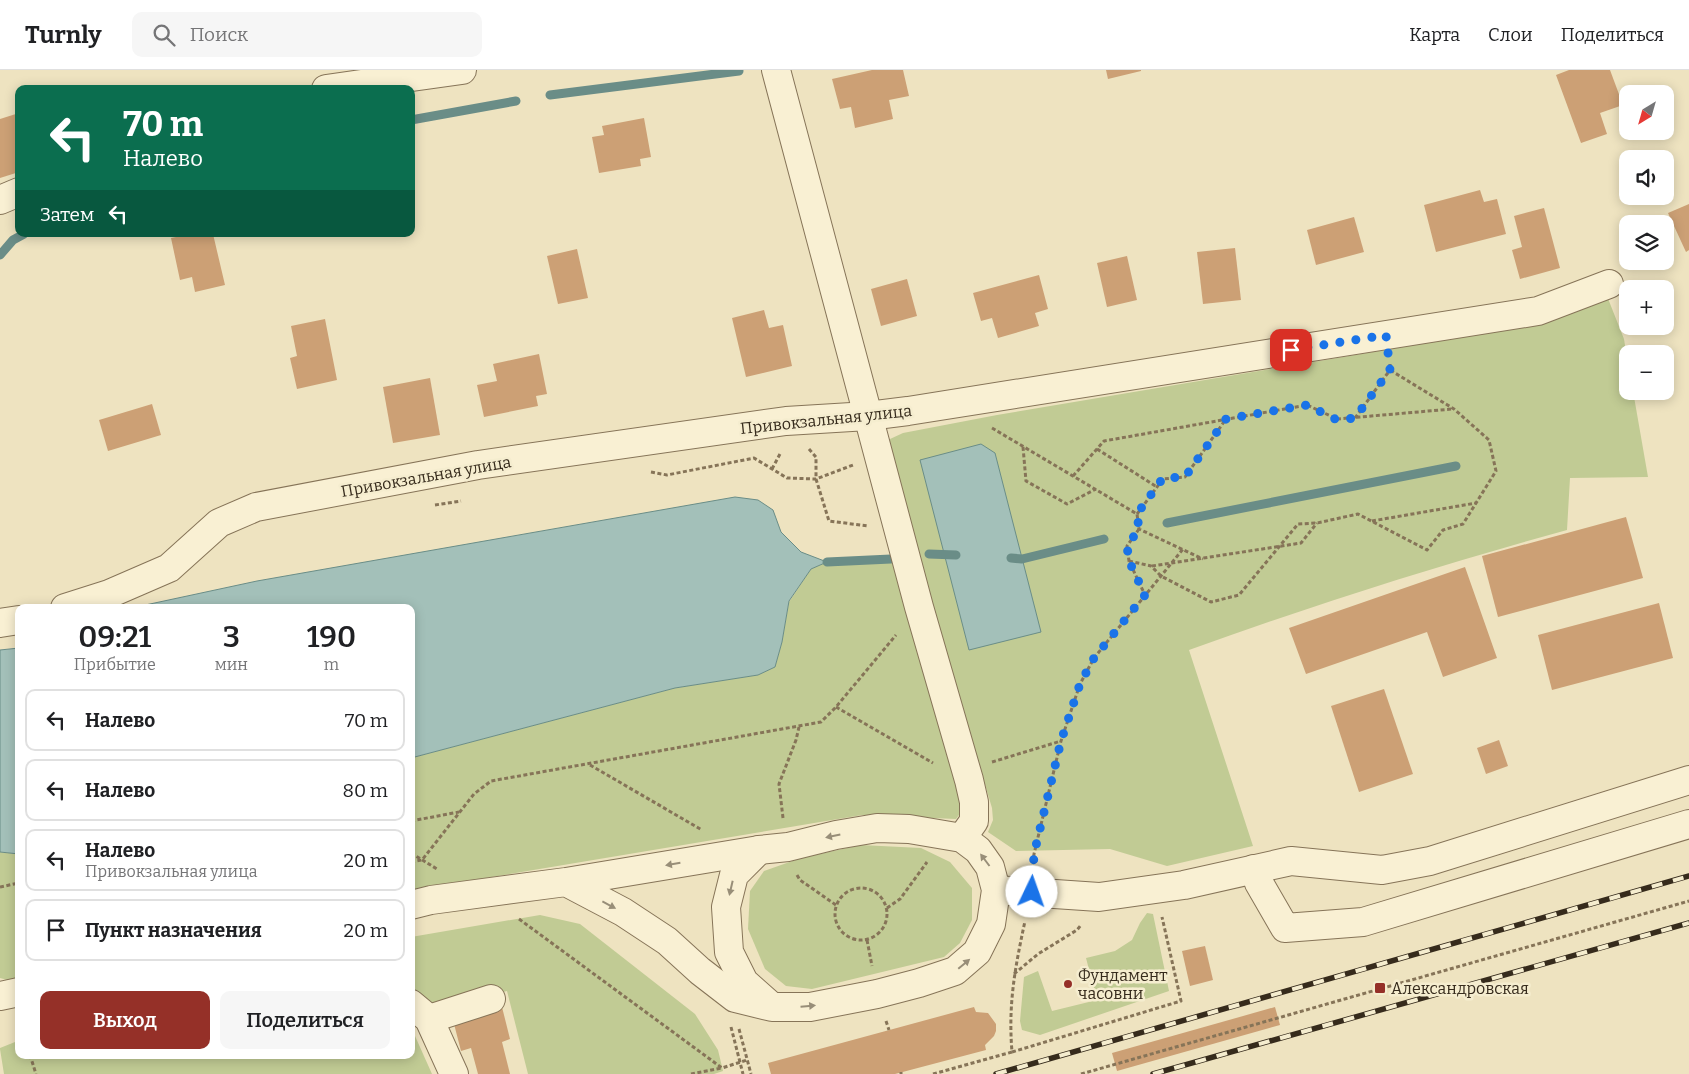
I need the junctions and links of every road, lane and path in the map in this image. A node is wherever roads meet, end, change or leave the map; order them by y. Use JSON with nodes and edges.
{"nodes":[{"id":1,"x":462,"y":70,"type":"edge"},
{"id":2,"x":776,"y":70,"type":"edge"},
{"id":3,"x":355,"y":85,"type":"edge"},
{"id":4,"x":15,"y":194,"type":"edge"},
{"id":5,"x":0,"y":200,"type":"edge"},
{"id":6,"x":1609,"y":284,"type":"dead end"},
{"id":7,"x":1386,"y":335,"type":"junction"},
{"id":8,"x":1390,"y":370,"type":"junction"},
{"id":9,"x":1454,"y":408,"type":"junction"},
{"id":10,"x":868,"y":416,"type":"junction"},
{"id":11,"x":1355,"y":418,"type":"junction"},
{"id":12,"x":1226,"y":419,"type":"junction"},
{"id":13,"x":991,"y":428,"type":"dead end"},
{"id":14,"x":804,"y":443,"type":"dead end"},
{"id":15,"x":785,"y":447,"type":"dead end"},
{"id":16,"x":1023,"y":447,"type":"junction"},
{"id":17,"x":1096,"y":449,"type":"junction"},
{"id":18,"x":860,"y":462,"type":"dead end"},
{"id":19,"x":772,"y":469,"type":"junction"},
{"id":20,"x":650,"y":471,"type":"dead end"},
{"id":21,"x":1073,"y":476,"type":"junction"},
{"id":22,"x":816,"y":479,"type":"junction"},
{"id":23,"x":1157,"y":487,"type":"junction"},
{"id":24,"x":1096,"y":490,"type":"junction"},
{"id":25,"x":468,"y":499,"type":"dead end"},
{"id":26,"x":1476,"y":503,"type":"junction"},
{"id":27,"x":430,"y":506,"type":"dead end"},
{"id":28,"x":1137,"y":514,"type":"junction"},
{"id":29,"x":1372,"y":521,"type":"junction"},
{"id":30,"x":1318,"y":522,"type":"junction"},
{"id":31,"x":878,"y":527,"type":"dead end"},
{"id":32,"x":1139,"y":529,"type":"junction"},
{"id":33,"x":1280,"y":546,"type":"junction"},
{"id":34,"x":1183,"y":549,"type":"junction"},
{"id":35,"x":1203,"y":559,"type":"junction"},
{"id":36,"x":1129,"y":561,"type":"junction"},
{"id":37,"x":1172,"y":563,"type":"junction"},
{"id":38,"x":1152,"y":566,"type":"junction"},
{"id":39,"x":1161,"y":576,"type":"junction"},
{"id":40,"x":1145,"y":595,"type":"junction"},
{"id":41,"x":78,"y":604,"type":"edge"},
{"id":42,"x":15,"y":621,"type":"edge"},
{"id":43,"x":0,"y":623,"type":"edge"},
{"id":44,"x":901,"y":628,"type":"dead end"},
{"id":45,"x":836,"y":707,"type":"junction"},
{"id":46,"x":799,"y":727,"type":"junction"},
{"id":47,"x":1061,"y":741,"type":"junction"},
{"id":48,"x":590,"y":764,"type":"junction"},
{"id":49,"x":966,"y":770,"type":"junction"},
{"id":50,"x":1689,"y":780,"type":"edge"},
{"id":51,"x":459,"y":812,"type":"junction"},
{"id":52,"x":415,"y":820,"type":"edge"},
{"id":53,"x":784,"y":820,"type":"dead end"},
{"id":54,"x":1689,"y":824,"type":"edge"},
{"id":55,"x":706,"y":832,"type":"dead end"},
{"id":56,"x":962,"y":838,"type":"junction"},
{"id":57,"x":759,"y":850,"type":"junction"},
{"id":58,"x":415,"y":861,"type":"edge"},
{"id":59,"x":1254,"y":869,"type":"junction"},
{"id":60,"x":796,"y":872,"type":"dead end"},
{"id":61,"x":566,"y":882,"type":"junction"},
{"id":62,"x":15,"y":884,"type":"edge"},
{"id":63,"x":0,"y":887,"type":"edge"},
{"id":64,"x":1156,"y":889,"type":"junction"},
{"id":65,"x":996,"y":890,"type":"junction"},
{"id":66,"x":1032,"y":892,"type":"junction"},
{"id":67,"x":485,"y":893,"type":"junction"},
{"id":68,"x":1099,"y":897,"type":"junction"},
{"id":69,"x":1689,"y":901,"type":"edge"},
{"id":70,"x":415,"y":904,"type":"edge"},
{"id":71,"x":836,"y":905,"type":"junction"},
{"id":72,"x":867,"y":940,"type":"junction"},
{"id":73,"x":873,"y":971,"type":"dead end"},
{"id":74,"x":1014,"y":975,"type":"junction"},
{"id":75,"x":15,"y":993,"type":"edge"},
{"id":76,"x":0,"y":996,"type":"edge"},
{"id":77,"x":735,"y":998,"type":"junction"},
{"id":78,"x":491,"y":999,"type":"dead end"},
{"id":79,"x":772,"y":1007,"type":"junction"},
{"id":80,"x":420,"y":1012,"type":"edge"},
{"id":81,"x":731,"y":1027,"type":"dead end"},
{"id":82,"x":1012,"y":1052,"type":"junction"},
{"id":83,"x":31,"y":1059,"type":"edge"},
{"id":84,"x":747,"y":1060,"type":"junction"},
{"id":85,"x":722,"y":1068,"type":"junction"},
{"id":86,"x":36,"y":1074,"type":"edge"},
{"id":87,"x":454,"y":1074,"type":"edge"},
{"id":88,"x":691,"y":1074,"type":"edge"},
{"id":89,"x":743,"y":1074,"type":"edge"},
{"id":90,"x":751,"y":1074,"type":"edge"},
{"id":91,"x":932,"y":1074,"type":"edge"},
{"id":92,"x":1081,"y":1074,"type":"edge"}],
"edges":[{"from":1,"to":3,"type":"street"},
{"from":2,"to":10,"type":"street"},
{"from":4,"to":5,"type":"street"},
{"from":6,"to":7,"type":"street","name":"Привокзальная улица"},
{"from":7,"to":8,"type":"path"},
{"from":7,"to":10,"type":"street","name":"Привокзальная улица"},
{"from":8,"to":9,"type":"path"},
{"from":8,"to":11,"type":"path"},
{"from":9,"to":11,"type":"path"},
{"from":9,"to":26,"type":"path"},
{"from":10,"to":41,"type":"street","name":"Привокзальная улица"},
{"from":10,"to":49,"type":"street"},
{"from":11,"to":12,"type":"path"},
{"from":12,"to":17,"type":"path"},
{"from":12,"to":23,"type":"path"},
{"from":13,"to":16,"type":"path"},
{"from":14,"to":22,"type":"path"},
{"from":15,"to":19,"type":"path"},
{"from":16,"to":21,"type":"path"},
{"from":16,"to":24,"type":"path"},
{"from":17,"to":21,"type":"path"},
{"from":17,"to":23,"type":"path"},
{"from":18,"to":22,"type":"path"},
{"from":19,"to":20,"type":"path"},
{"from":19,"to":22,"type":"path"},
{"from":21,"to":24,"type":"path"},
{"from":22,"to":31,"type":"path"},
{"from":23,"to":28,"type":"path"},
{"from":24,"to":28,"type":"path"},
{"from":25,"to":27,"type":"path"},
{"from":26,"to":29,"type":"path"},
{"from":26,"to":29,"type":"path"},
{"from":28,"to":32,"type":"path"},
{"from":29,"to":30,"type":"path"},
{"from":30,"to":33,"type":"path"},
{"from":30,"to":33,"type":"path"},
{"from":32,"to":34,"type":"path"},
{"from":32,"to":36,"type":"path"},
{"from":33,"to":35,"type":"path"},
{"from":33,"to":39,"type":"path"},
{"from":34,"to":35,"type":"path"},
{"from":34,"to":37,"type":"path"},
{"from":35,"to":37,"type":"path"},
{"from":36,"to":38,"type":"path"},
{"from":36,"to":40,"type":"path"},
{"from":37,"to":38,"type":"path"},
{"from":37,"to":39,"type":"path"},
{"from":38,"to":39,"type":"path"},
{"from":39,"to":40,"type":"path"},
{"from":40,"to":47,"type":"path"},
{"from":42,"to":43,"type":"street"},
{"from":44,"to":45,"type":"path"},
{"from":45,"to":46,"type":"path"},
{"from":45,"to":49,"type":"path"},
{"from":46,"to":48,"type":"path"},
{"from":46,"to":53,"type":"path"},
{"from":47,"to":49,"type":"path"},
{"from":47,"to":66,"type":"path"},
{"from":48,"to":51,"type":"path"},
{"from":48,"to":55,"type":"path"},
{"from":49,"to":56,"type":"street"},
{"from":50,"to":59,"type":"street"},
{"from":51,"to":52,"type":"path"},
{"from":51,"to":58,"type":"path"},
{"from":54,"to":59,"type":"street"},
{"from":56,"to":57,"type":"street","one_way":true},
{"from":65,"to":56,"type":"street","one_way":true},
{"from":57,"to":61,"type":"street","one_way":true},
{"from":57,"to":79,"type":"street","one_way":true},
{"from":59,"to":64,"type":"street"},
{"from":60,"to":71,"type":"path"},
{"from":61,"to":67,"type":"street"},
{"from":61,"to":77,"type":"street","one_way":true},
{"from":62,"to":63,"type":"path"},
{"from":64,"to":68,"type":"street"},
{"from":64,"to":82,"type":"path"},
{"from":65,"to":66,"type":"street"},
{"from":79,"to":65,"type":"street","one_way":true},
{"from":66,"to":68,"type":"street"},
{"from":66,"to":74,"type":"path"},
{"from":67,"to":70,"type":"street"},
{"from":67,"to":85,"type":"path"},
{"from":68,"to":74,"type":"path"},
{"from":69,"to":92,"type":"path"},
{"from":71,"to":72,"type":"path"},
{"from":71,"to":72,"type":"path"},
{"from":72,"to":73,"type":"path"},
{"from":74,"to":82,"type":"path"},
{"from":75,"to":76,"type":"street"},
{"from":77,"to":79,"type":"street"},
{"from":77,"to":84,"type":"path"},
{"from":78,"to":80,"type":"street"},
{"from":80,"to":87,"type":"street"},
{"from":81,"to":89,"type":"path","bridge":true},
{"from":82,"to":91,"type":"path"},
{"from":83,"to":86,"type":"path"},
{"from":84,"to":85,"type":"path"},
{"from":84,"to":90,"type":"path"},
{"from":85,"to":88,"type":"path"}]}
